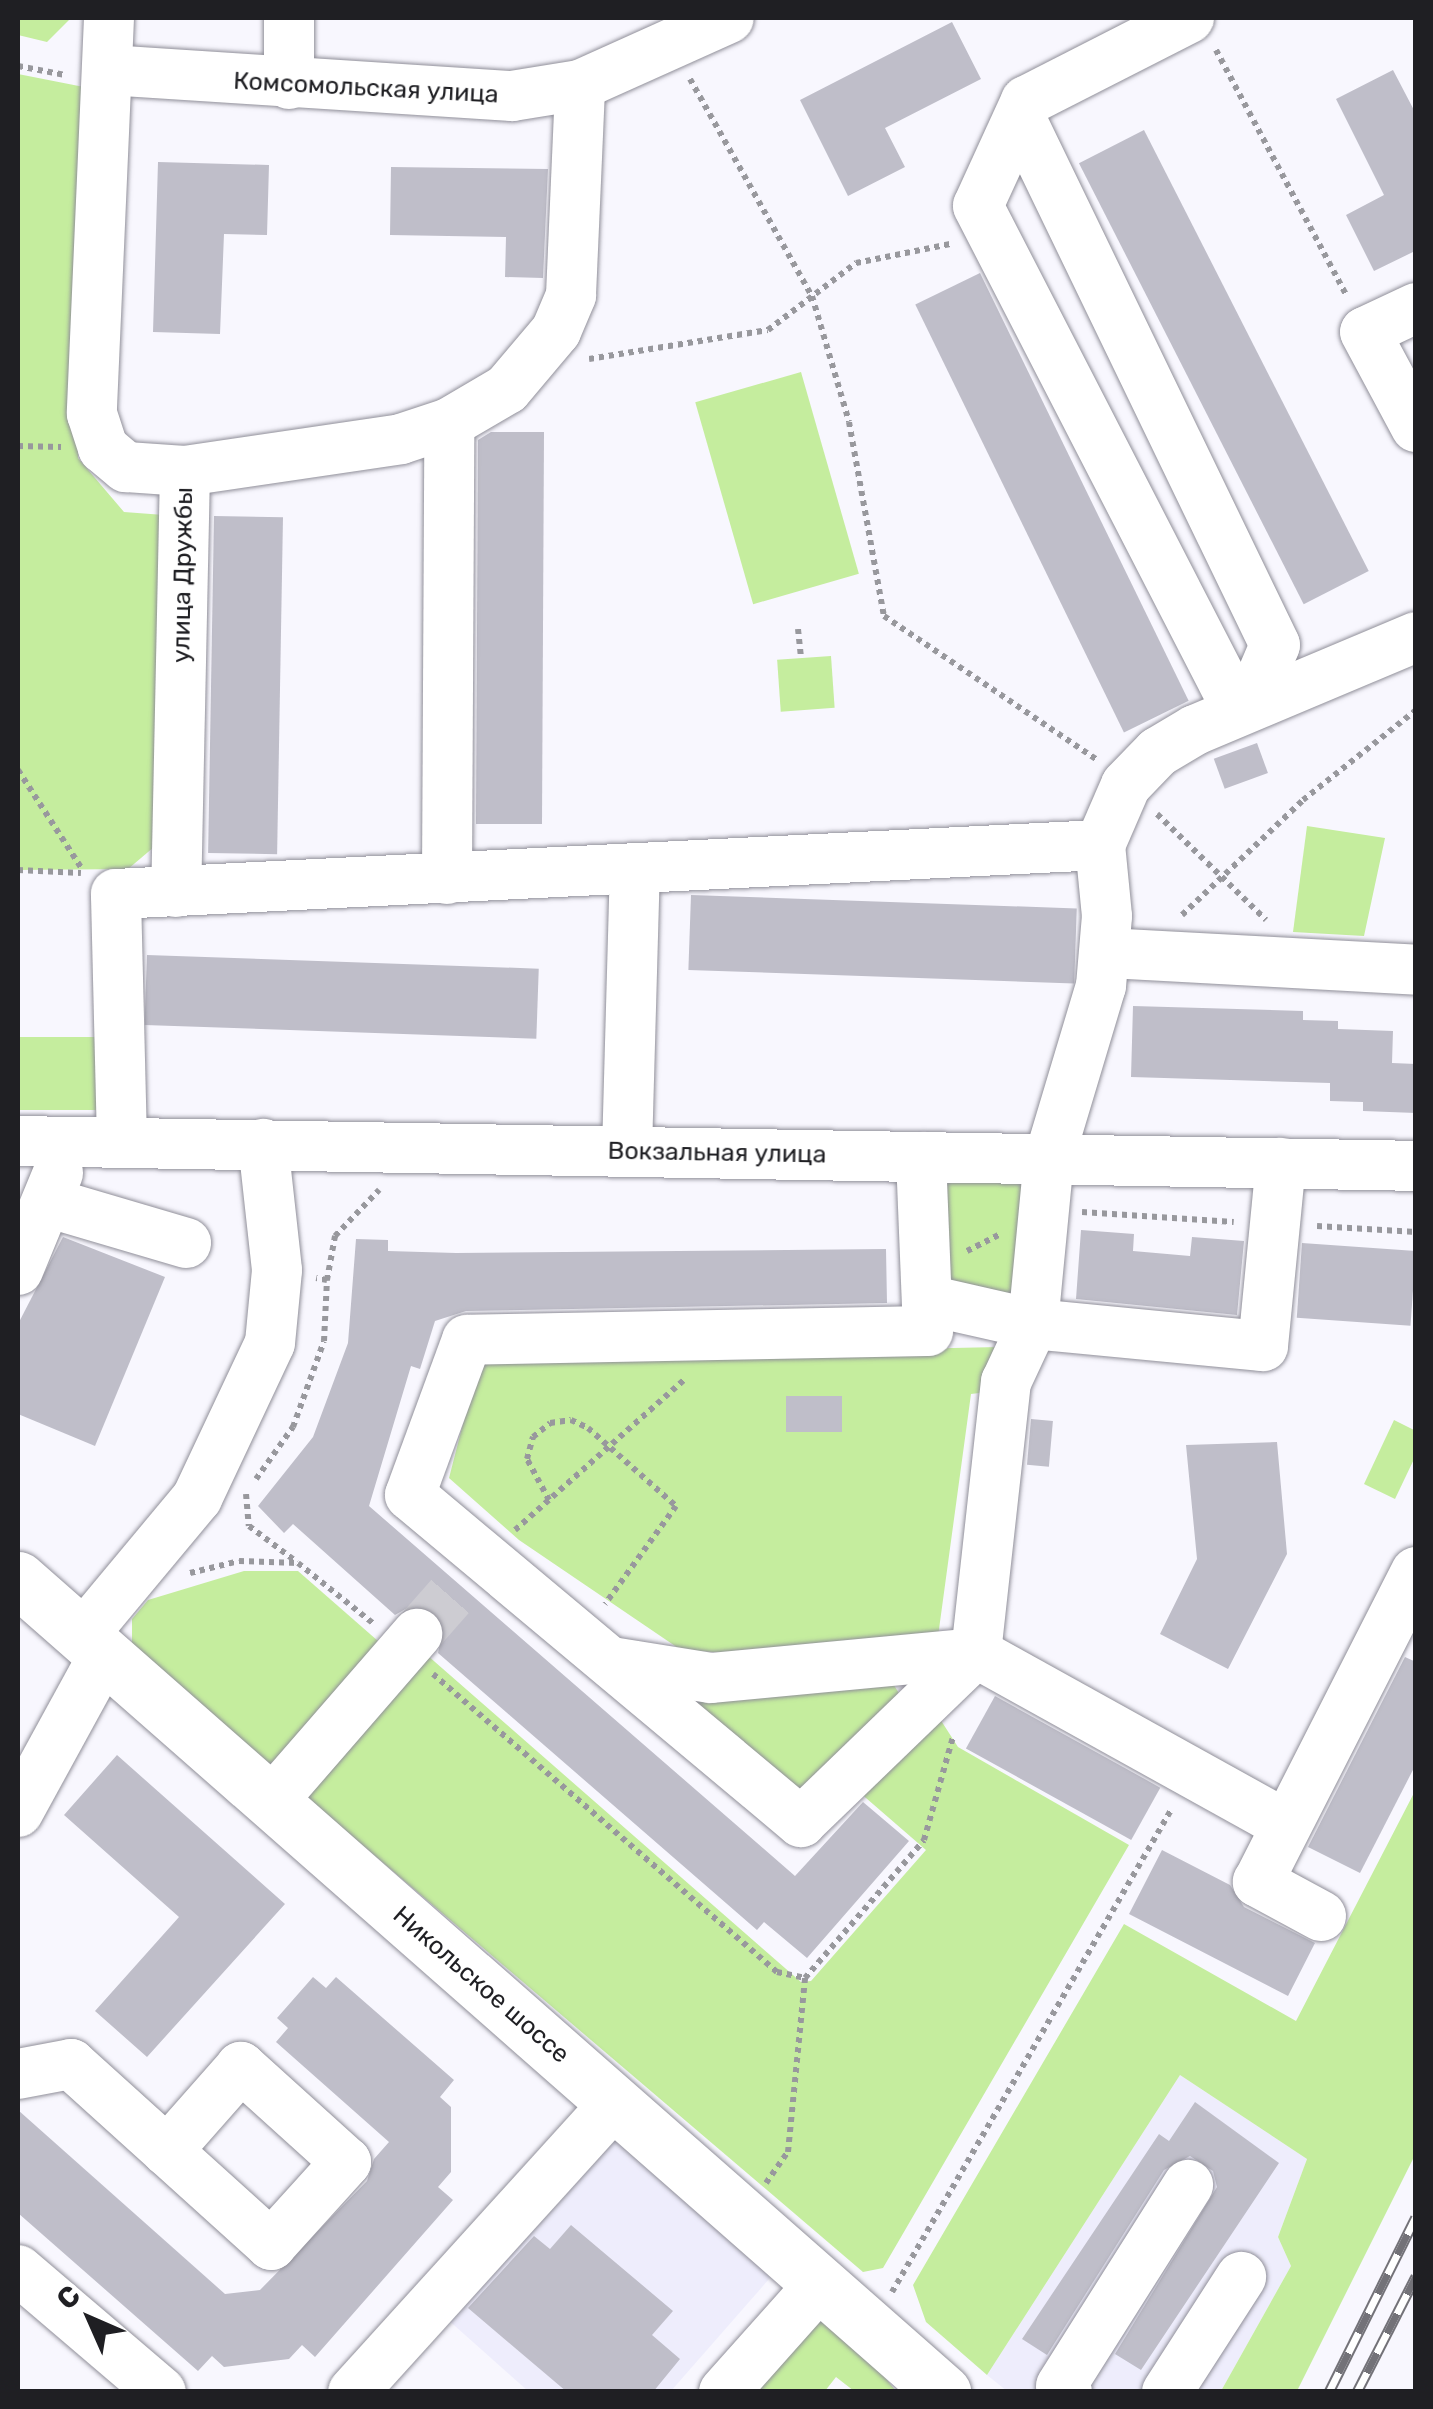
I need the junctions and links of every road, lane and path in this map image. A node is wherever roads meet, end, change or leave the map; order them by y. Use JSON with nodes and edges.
{"nodes":[{"id":1,"x":109,"y":18,"type":"edge"},
{"id":2,"x":289,"y":18,"type":"edge"},
{"id":3,"x":729,"y":18,"type":"edge"},
{"id":4,"x":1198,"y":26,"type":"edge"},
{"id":5,"x":108,"y":70,"type":"junction"},
{"id":6,"x":682,"y":71,"type":"dead end"},
{"id":7,"x":289,"y":84,"type":"junction"},
{"id":8,"x":580,"y":85,"type":"junction"},
{"id":9,"x":1020,"y":117,"type":"junction"},
{"id":10,"x":994,"y":235,"type":"junction"},
{"id":11,"x":812,"y":296,"type":"junction"},
{"id":12,"x":1416,"y":308,"type":"edge"},
{"id":13,"x":1365,"y":332,"type":"junction"},
{"id":14,"x":529,"y":367,"type":"junction"},
{"id":15,"x":449,"y":424,"type":"junction"},
{"id":16,"x":1416,"y":427,"type":"edge"},
{"id":17,"x":185,"y":471,"type":"junction"},
{"id":18,"x":798,"y":629,"type":"dead end"},
{"id":19,"x":1416,"y":637,"type":"edge"},
{"id":20,"x":801,"y":658,"type":"dead end"},
{"id":21,"x":1250,"y":694,"type":"junction"},
{"id":22,"x":1416,"y":710,"type":"edge"},
{"id":23,"x":18,"y":770,"type":"edge"},
{"id":24,"x":1126,"y":785,"type":"junction"},
{"id":25,"x":1100,"y":845,"type":"junction"},
{"id":26,"x":635,"y":869,"type":"junction"},
{"id":27,"x":18,"y":870,"type":"edge"},
{"id":28,"x":1221,"y":872,"type":"junction"},
{"id":29,"x":85,"y":874,"type":"junction"},
{"id":30,"x":100,"y":874,"type":"dead end"},
{"id":31,"x":447,"y":879,"type":"junction"},
{"id":32,"x":176,"y":892,"type":"junction"},
{"id":33,"x":1127,"y":953,"type":"junction"},
{"id":34,"x":1305,"y":961,"type":"junction"},
{"id":35,"x":1416,"y":970,"type":"edge"},
{"id":36,"x":18,"y":1141,"type":"edge"},
{"id":37,"x":72,"y":1141,"type":"junction"},
{"id":38,"x":122,"y":1142,"type":"junction"},
{"id":39,"x":263,"y":1144,"type":"junction"},
{"id":40,"x":418,"y":1147,"type":"junction"},
{"id":41,"x":627,"y":1151,"type":"junction"},
{"id":42,"x":921,"y":1157,"type":"junction"},
{"id":43,"x":1049,"y":1159,"type":"junction"},
{"id":44,"x":1281,"y":1163,"type":"junction"},
{"id":45,"x":1416,"y":1166,"type":"edge"},
{"id":46,"x":46,"y":1202,"type":"junction"},
{"id":47,"x":1046,"y":1210,"type":"junction"},
{"id":48,"x":1276,"y":1224,"type":"junction"},
{"id":49,"x":1416,"y":1232,"type":"edge"},
{"id":50,"x":186,"y":1244,"type":"dead end"},
{"id":51,"x":18,"y":1270,"type":"edge"},
{"id":52,"x":276,"y":1270,"type":"junction"},
{"id":53,"x":328,"y":1280,"type":"junction"},
{"id":54,"x":926,"y":1286,"type":"junction"},
{"id":55,"x":1033,"y":1324,"type":"junction"},
{"id":56,"x":734,"y":1335,"type":"junction"},
{"id":57,"x":608,"y":1446,"type":"junction"},
{"id":58,"x":550,"y":1500,"type":"junction"},
{"id":59,"x":298,"y":1563,"type":"junction"},
{"id":60,"x":472,"y":1571,"type":"junction"},
{"id":61,"x":1416,"y":1572,"type":"edge"},
{"id":62,"x":18,"y":1579,"type":"edge"},
{"id":63,"x":122,"y":1590,"type":"junction"},
{"id":64,"x":410,"y":1642,"type":"junction"},
{"id":65,"x":93,"y":1645,"type":"junction"},
{"id":66,"x":595,"y":1649,"type":"junction"},
{"id":67,"x":976,"y":1654,"type":"junction"},
{"id":68,"x":956,"y":1728,"type":"dead end"},
{"id":69,"x":1192,"y":1775,"type":"junction"},
{"id":70,"x":272,"y":1802,"type":"junction"},
{"id":71,"x":18,"y":1812,"type":"edge"},
{"id":72,"x":1284,"y":1824,"type":"junction"},
{"id":73,"x":1320,"y":1916,"type":"dead end"},
{"id":74,"x":805,"y":1978,"type":"junction"},
{"id":75,"x":18,"y":2074,"type":"edge"},
{"id":76,"x":615,"y":2103,"type":"junction"},
{"id":77,"x":167,"y":2150,"type":"dead end"},
{"id":78,"x":1188,"y":2184,"type":"dead end"},
{"id":79,"x":744,"y":2216,"type":"junction"},
{"id":80,"x":18,"y":2270,"type":"edge"},
{"id":81,"x":1241,"y":2277,"type":"dead end"},
{"id":82,"x":820,"y":2283,"type":"junction"},
{"id":83,"x":872,"y":2328,"type":"junction"},
{"id":84,"x":349,"y":2390,"type":"edge"},
{"id":85,"x":161,"y":2392,"type":"edge"},
{"id":86,"x":724,"y":2392,"type":"edge"},
{"id":87,"x":944,"y":2392,"type":"edge"},
{"id":88,"x":1067,"y":2392,"type":"edge"},
{"id":89,"x":1167,"y":2392,"type":"edge"}],
"edges":[{"from":1,"to":5,"type":"street","name":"улица Дружбы"},
{"from":2,"to":7,"type":"street"},
{"from":3,"to":8,"type":"street","name":"Комсомольская улица"},
{"from":4,"to":9,"type":"street"},
{"from":4,"to":13,"type":"path"},
{"from":5,"to":7,"type":"street","name":"Комсомольская улица"},
{"from":5,"to":17,"type":"street","name":"улица Дружбы"},
{"from":6,"to":11,"type":"path"},
{"from":7,"to":8,"type":"street","name":"Комсомольская улица"},
{"from":8,"to":14,"type":"street"},
{"from":9,"to":10,"type":"street"},
{"from":9,"to":21,"type":"street"},
{"from":10,"to":11,"type":"path"},
{"from":10,"to":21,"type":"street"},
{"from":11,"to":14,"type":"path"},
{"from":11,"to":24,"type":"path"},
{"from":12,"to":13,"type":"street"},
{"from":13,"to":16,"type":"street"},
{"from":14,"to":15,"type":"street"},
{"from":15,"to":17,"type":"street"},
{"from":15,"to":31,"type":"street"},
{"from":17,"to":32,"type":"street","name":"улица Дружбы"},
{"from":18,"to":20,"type":"path"},
{"from":19,"to":21,"type":"street"},
{"from":21,"to":24,"type":"street"},
{"from":22,"to":28,"type":"path"},
{"from":23,"to":29,"type":"path"},
{"from":24,"to":25,"type":"street"},
{"from":24,"to":28,"type":"path"},
{"from":25,"to":26,"type":"street"},
{"from":25,"to":33,"type":"street"},
{"from":26,"to":31,"type":"street"},
{"from":26,"to":41,"type":"street"},
{"from":27,"to":29,"type":"path"},
{"from":28,"to":33,"type":"path"},
{"from":28,"to":34,"type":"path"},
{"from":29,"to":30,"type":"path"},
{"from":31,"to":32,"type":"street"},
{"from":32,"to":38,"type":"street"},
{"from":33,"to":34,"type":"street"},
{"from":33,"to":43,"type":"street"},
{"from":34,"to":35,"type":"street"},
{"from":36,"to":37,"type":"street","name":"Вокзальная улица"},
{"from":37,"to":38,"type":"street","name":"Вокзальная улица"},
{"from":37,"to":46,"type":"street"},
{"from":38,"to":39,"type":"street","name":"Вокзальная улица"},
{"from":39,"to":40,"type":"street","name":"Вокзальная улица"},
{"from":39,"to":52,"type":"street"},
{"from":40,"to":41,"type":"street","name":"Вокзальная улица"},
{"from":40,"to":53,"type":"path"},
{"from":41,"to":42,"type":"street","name":"Вокзальная улица"},
{"from":42,"to":43,"type":"street","name":"Вокзальная улица"},
{"from":42,"to":54,"type":"street"},
{"from":43,"to":44,"type":"street","name":"Вокзальная улица"},
{"from":43,"to":47,"type":"street"},
{"from":44,"to":45,"type":"street","name":"Вокзальная улица"},
{"from":44,"to":48,"type":"street"},
{"from":46,"to":50,"type":"street"},
{"from":46,"to":51,"type":"street"},
{"from":47,"to":48,"type":"path"},
{"from":47,"to":54,"type":"path"},
{"from":47,"to":55,"type":"street"},
{"from":48,"to":49,"type":"path"},
{"from":48,"to":55,"type":"street"},
{"from":52,"to":53,"type":"path"},
{"from":52,"to":63,"type":"street"},
{"from":53,"to":59,"type":"path"},
{"from":54,"to":55,"type":"street"},
{"from":54,"to":56,"type":"street"},
{"from":55,"to":67,"type":"street"},
{"from":56,"to":57,"type":"path"},
{"from":56,"to":60,"type":"street"},
{"from":57,"to":58,"type":"path"},
{"from":57,"to":58,"type":"path"},
{"from":57,"to":66,"type":"path"},
{"from":58,"to":60,"type":"path"},
{"from":59,"to":63,"type":"path"},
{"from":59,"to":64,"type":"path"},
{"from":60,"to":66,"type":"street"},
{"from":61,"to":72,"type":"street"},
{"from":62,"to":65,"type":"main road","name":"Никольское шоссе"},
{"from":63,"to":65,"type":"street"},
{"from":64,"to":70,"type":"street"},
{"from":64,"to":74,"type":"path"},
{"from":65,"to":70,"type":"main road","name":"Никольское шоссе"},
{"from":65,"to":71,"type":"street"},
{"from":66,"to":67,"type":"street"},
{"from":66,"to":67,"type":"street"},
{"from":67,"to":69,"type":"street"},
{"from":68,"to":74,"type":"path"},
{"from":69,"to":72,"type":"street"},
{"from":69,"to":83,"type":"path"},
{"from":70,"to":76,"type":"main road","name":"Никольское шоссе"},
{"from":72,"to":73,"type":"street"},
{"from":74,"to":79,"type":"path"},
{"from":75,"to":77,"type":"street"},
{"from":76,"to":79,"type":"main road","name":"Никольское шоссе"},
{"from":76,"to":84,"type":"street"},
{"from":78,"to":88,"type":"street"},
{"from":79,"to":82,"type":"main road","name":"Никольское шоссе"},
{"from":80,"to":85,"type":"street"},
{"from":81,"to":89,"type":"street"},
{"from":82,"to":83,"type":"main road","name":"Никольское шоссе"},
{"from":82,"to":86,"type":"street"},
{"from":83,"to":87,"type":"main road","name":"Никольское шоссе"}]}
